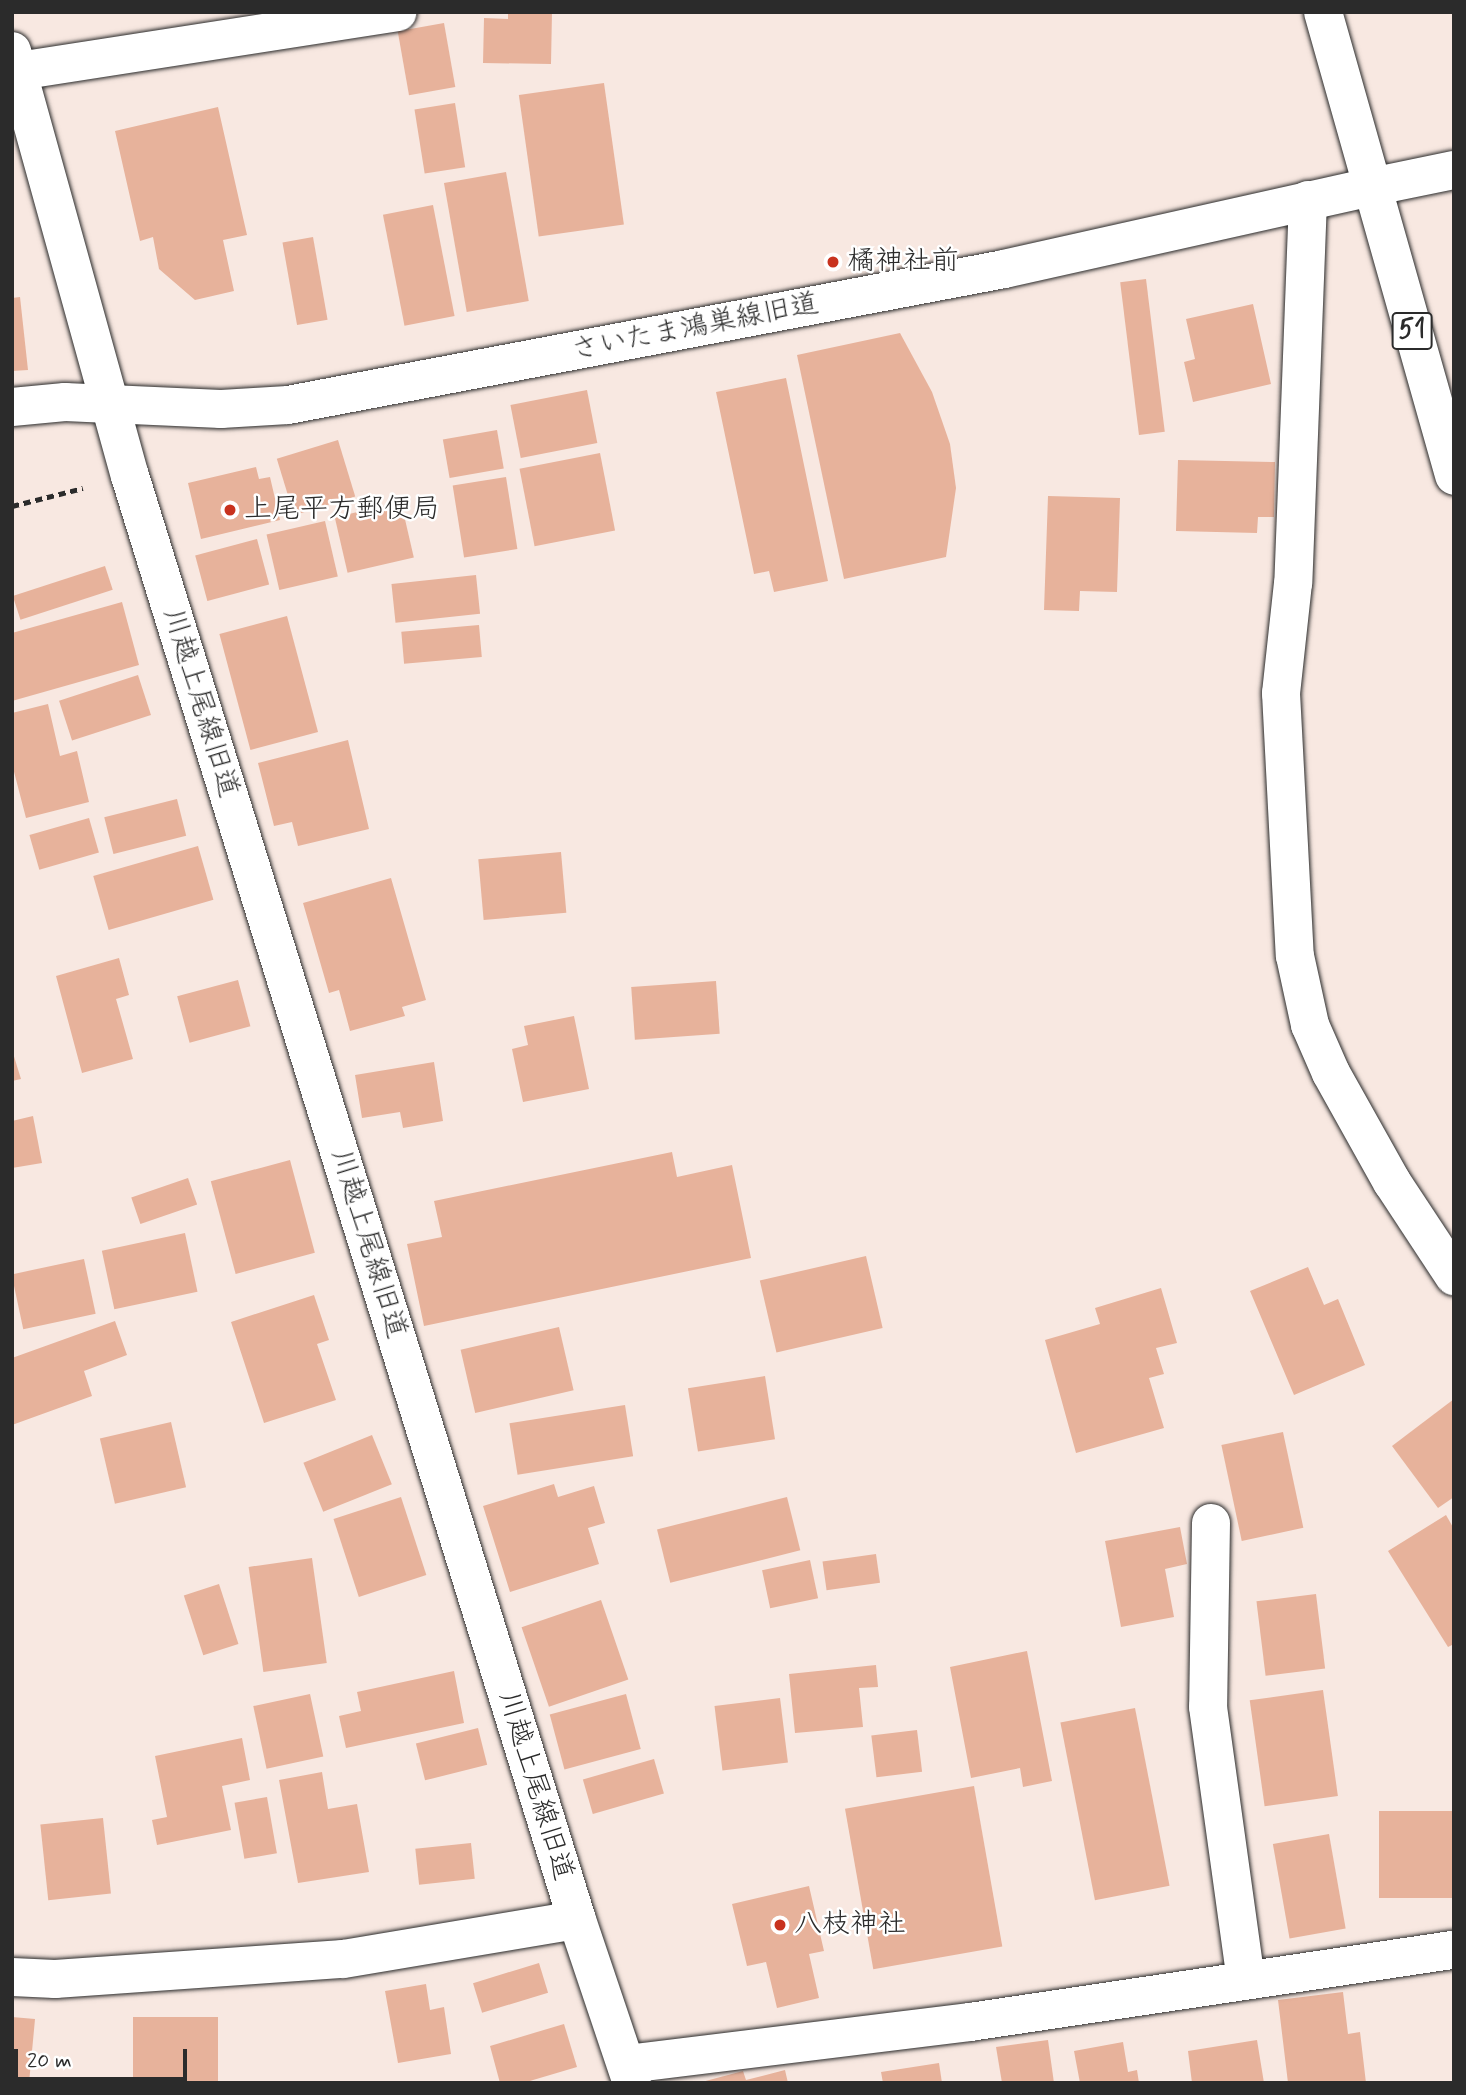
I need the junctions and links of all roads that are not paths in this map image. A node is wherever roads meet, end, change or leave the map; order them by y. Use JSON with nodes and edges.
{"nodes":[{"id":1,"x":397,"y":12,"type":"edge"},
{"id":2,"x":1323,"y":12,"type":"edge"},
{"id":3,"x":15,"y":61,"type":"edge"},
{"id":4,"x":1454,"y":170,"type":"edge"},
{"id":5,"x":1371,"y":187,"type":"junction"},
{"id":6,"x":1308,"y":200,"type":"junction"},
{"id":7,"x":110,"y":404,"type":"junction"},
{"id":8,"x":12,"y":407,"type":"edge"},
{"id":9,"x":1454,"y":476,"type":"edge"},
{"id":10,"x":1454,"y":1276,"type":"edge"},
{"id":11,"x":1211,"y":1523,"type":"dead end"},
{"id":12,"x":577,"y":1920,"type":"junction"},
{"id":13,"x":1454,"y":1950,"type":"edge"},
{"id":14,"x":12,"y":1977,"type":"edge"},
{"id":15,"x":1246,"y":1980,"type":"junction"},
{"id":16,"x":629,"y":2074,"type":"edge"}],
"edges":[{"from":1,"to":3,"type":"street"},
{"from":2,"to":5,"type":"street","number":"51"},
{"from":3,"to":7,"type":"street","name":"川越上尾線旧道"},
{"from":4,"to":5,"type":"street","name":"さいたま鴻巣線旧道"},
{"from":5,"to":6,"type":"street","name":"さいたま鴻巣線旧道"},
{"from":5,"to":9,"type":"street","number":"51"},
{"from":6,"to":7,"type":"street","name":"さいたま鴻巣線旧道"},
{"from":6,"to":10,"type":"street"},
{"from":7,"to":8,"type":"street","name":"さいたま鴻巣線旧道"},
{"from":7,"to":12,"type":"street","name":"川越上尾線旧道"},
{"from":11,"to":15,"type":"street"},
{"from":12,"to":14,"type":"street"},
{"from":12,"to":16,"type":"street","name":"川越上尾線旧道"},
{"from":13,"to":15,"type":"street"},
{"from":15,"to":16,"type":"street"}]}
